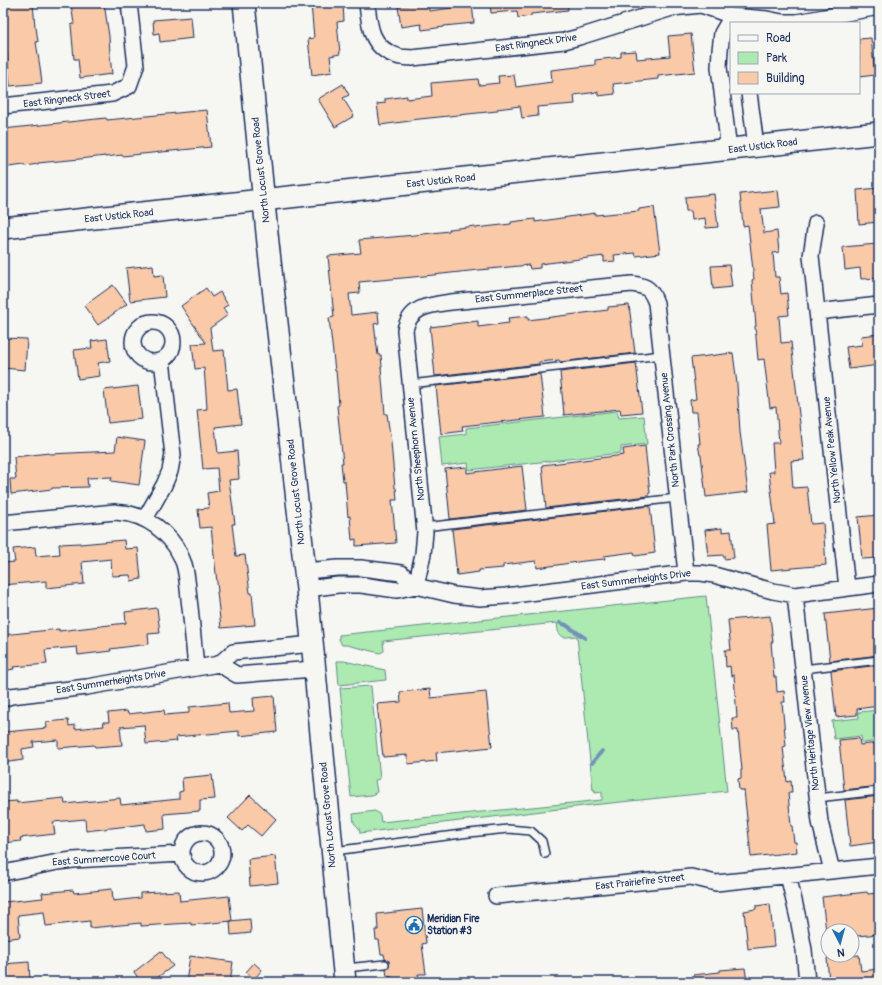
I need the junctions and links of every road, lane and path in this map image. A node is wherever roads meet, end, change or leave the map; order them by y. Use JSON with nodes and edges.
{"nodes":[{"id":1,"x":129,"y":3,"type":"edge"},
{"id":2,"x":244,"y":3,"type":"edge"},
{"id":3,"x":367,"y":3,"type":"edge"},
{"id":4,"x":879,"y":7,"type":"edge"},
{"id":5,"x":735,"y":14,"type":"edge"},
{"id":6,"x":749,"y":94,"type":"edge"},
{"id":7,"x":3,"y":106,"type":"edge"},
{"id":8,"x":879,"y":133,"type":"edge"},
{"id":9,"x":756,"y":146,"type":"junction"},
{"id":10,"x":729,"y":150,"type":"junction"},
{"id":11,"x":264,"y":200,"type":"junction"},
{"id":12,"x":816,"y":223,"type":"dead end"},
{"id":13,"x":3,"y":228,"type":"edge"},
{"id":14,"x":647,"y":288,"type":"joint"},
{"id":15,"x":879,"y":305,"type":"edge"},
{"id":16,"x":817,"y":312,"type":"junction"},
{"id":17,"x":412,"y":314,"type":"joint"},
{"id":18,"x":662,"y":355,"type":"junction"},
{"id":19,"x":162,"y":360,"type":"dead end"},
{"id":20,"x":410,"y":384,"type":"junction"},
{"id":21,"x":677,"y":498,"type":"junction"},
{"id":22,"x":145,"y":519,"type":"junction"},
{"id":23,"x":3,"y":523,"type":"edge"},
{"id":24,"x":424,"y":526,"type":"junction"},
{"id":25,"x":686,"y":574,"type":"junction"},
{"id":26,"x":306,"y":580,"type":"junction"},
{"id":27,"x":879,"y":584,"type":"edge"},
{"id":28,"x":416,"y":586,"type":"junction"},
{"id":29,"x":847,"y":588,"type":"junction"},
{"id":30,"x":795,"y":595,"type":"junction"},
{"id":31,"x":312,"y":644,"type":"junction"},
{"id":32,"x":879,"y":660,"type":"edge"},
{"id":33,"x":219,"y":664,"type":"junction"},
{"id":34,"x":196,"y":667,"type":"junction"},
{"id":35,"x":314,"y":669,"type":"junction"},
{"id":36,"x":803,"y":669,"type":"junction"},
{"id":37,"x":3,"y":699,"type":"edge"},
{"id":38,"x":879,"y":791,"type":"edge"},
{"id":39,"x":817,"y":798,"type":"junction"},
{"id":40,"x":332,"y":851,"type":"junction"},
{"id":41,"x":182,"y":854,"type":"dead end"},
{"id":42,"x":545,"y":854,"type":"dead end"},
{"id":43,"x":879,"y":866,"type":"edge"},
{"id":44,"x":832,"y":871,"type":"junction"},
{"id":45,"x":3,"y":873,"type":"edge"},
{"id":46,"x":788,"y":876,"type":"junction"},
{"id":47,"x":496,"y":896,"type":"dead end"},
{"id":48,"x":385,"y":964,"type":"dead end"},
{"id":49,"x":344,"y":975,"type":"edge"},
{"id":50,"x":807,"y":982,"type":"edge"}],
"edges":[{"from":1,"to":7,"type":"street","name":"East Ringneck Street"},
{"from":2,"to":11,"type":"main road","name":"North Locust Grove Road"},
{"from":3,"to":5,"type":"street","name":"East Ringneck Drive"},
{"from":4,"to":5,"type":"street","name":"East Ringneck Drive"},
{"from":5,"to":10,"type":"street"},
{"from":6,"to":9,"type":"street"},
{"from":8,"to":9,"type":"main road","name":"East Ustick Road"},
{"from":9,"to":10,"type":"main road","name":"East Ustick Road"},
{"from":10,"to":11,"type":"main road","name":"East Ustick Road"},
{"from":11,"to":13,"type":"main road","name":"East Ustick Road"},
{"from":11,"to":26,"type":"main road","name":"North Locust Grove Road"},
{"from":12,"to":16,"type":"street","name":"North Yellow Peak Avenue"},
{"from":14,"to":17,"type":"street","name":"East Summerplace Street"},
{"from":14,"to":18,"type":"street","name":"North Park Crossing Avenue"},
{"from":15,"to":16,"type":"street"},
{"from":16,"to":29,"type":"street","name":"North Yellow Peak Avenue"},
{"from":17,"to":20,"type":"street","name":"North Sheephorn Avenue"},
{"from":18,"to":20,"type":"lane"},
{"from":18,"to":21,"type":"street","name":"North Park Crossing Avenue"},
{"from":19,"to":22,"type":"street"},
{"from":20,"to":24,"type":"street","name":"North Sheephorn Avenue"},
{"from":21,"to":24,"type":"lane"},
{"from":21,"to":25,"type":"street","name":"North Park Crossing Avenue"},
{"from":22,"to":23,"type":"street"},
{"from":22,"to":34,"type":"street"},
{"from":24,"to":28,"type":"street","name":"North Sheephorn Avenue"},
{"from":25,"to":28,"type":"street","name":"East Summerheights Drive"},
{"from":25,"to":30,"type":"street","name":"East Summerheights Drive"},
{"from":26,"to":28,"type":"street","name":"East Summerheights Drive"},
{"from":26,"to":31,"type":"main road","name":"North Locust Grove Road"},
{"from":27,"to":29,"type":"street","name":"East Summerheights Drive"},
{"from":29,"to":30,"type":"street","name":"East Summerheights Drive"},
{"from":30,"to":36,"type":"street","name":"North Heritage View Avenue"},
{"from":31,"to":33,"type":"street","name":"East Summerheights Drive"},
{"from":31,"to":35,"type":"main road","name":"North Locust Grove Road"},
{"from":32,"to":36,"type":"lane"},
{"from":33,"to":34,"type":"street","name":"East Summerheights Drive"},
{"from":33,"to":35,"type":"street"},
{"from":34,"to":37,"type":"street","name":"East Summerheights Drive"},
{"from":35,"to":40,"type":"main road","name":"North Locust Grove Road"},
{"from":36,"to":39,"type":"street","name":"North Heritage View Avenue"},
{"from":38,"to":39,"type":"lane"},
{"from":39,"to":44,"type":"street","name":"North Heritage View Avenue"},
{"from":40,"to":42,"type":"lane"},
{"from":40,"to":49,"type":"main road","name":"North Locust Grove Road"},
{"from":41,"to":45,"type":"street","name":"East Summercove Court"},
{"from":43,"to":44,"type":"street","name":"East Prairiefire Street"},
{"from":44,"to":46,"type":"street","name":"East Prairiefire Street"},
{"from":46,"to":47,"type":"street","name":"East Prairiefire Street"},
{"from":46,"to":50,"type":"street"},
{"from":48,"to":49,"type":"lane"}]}
